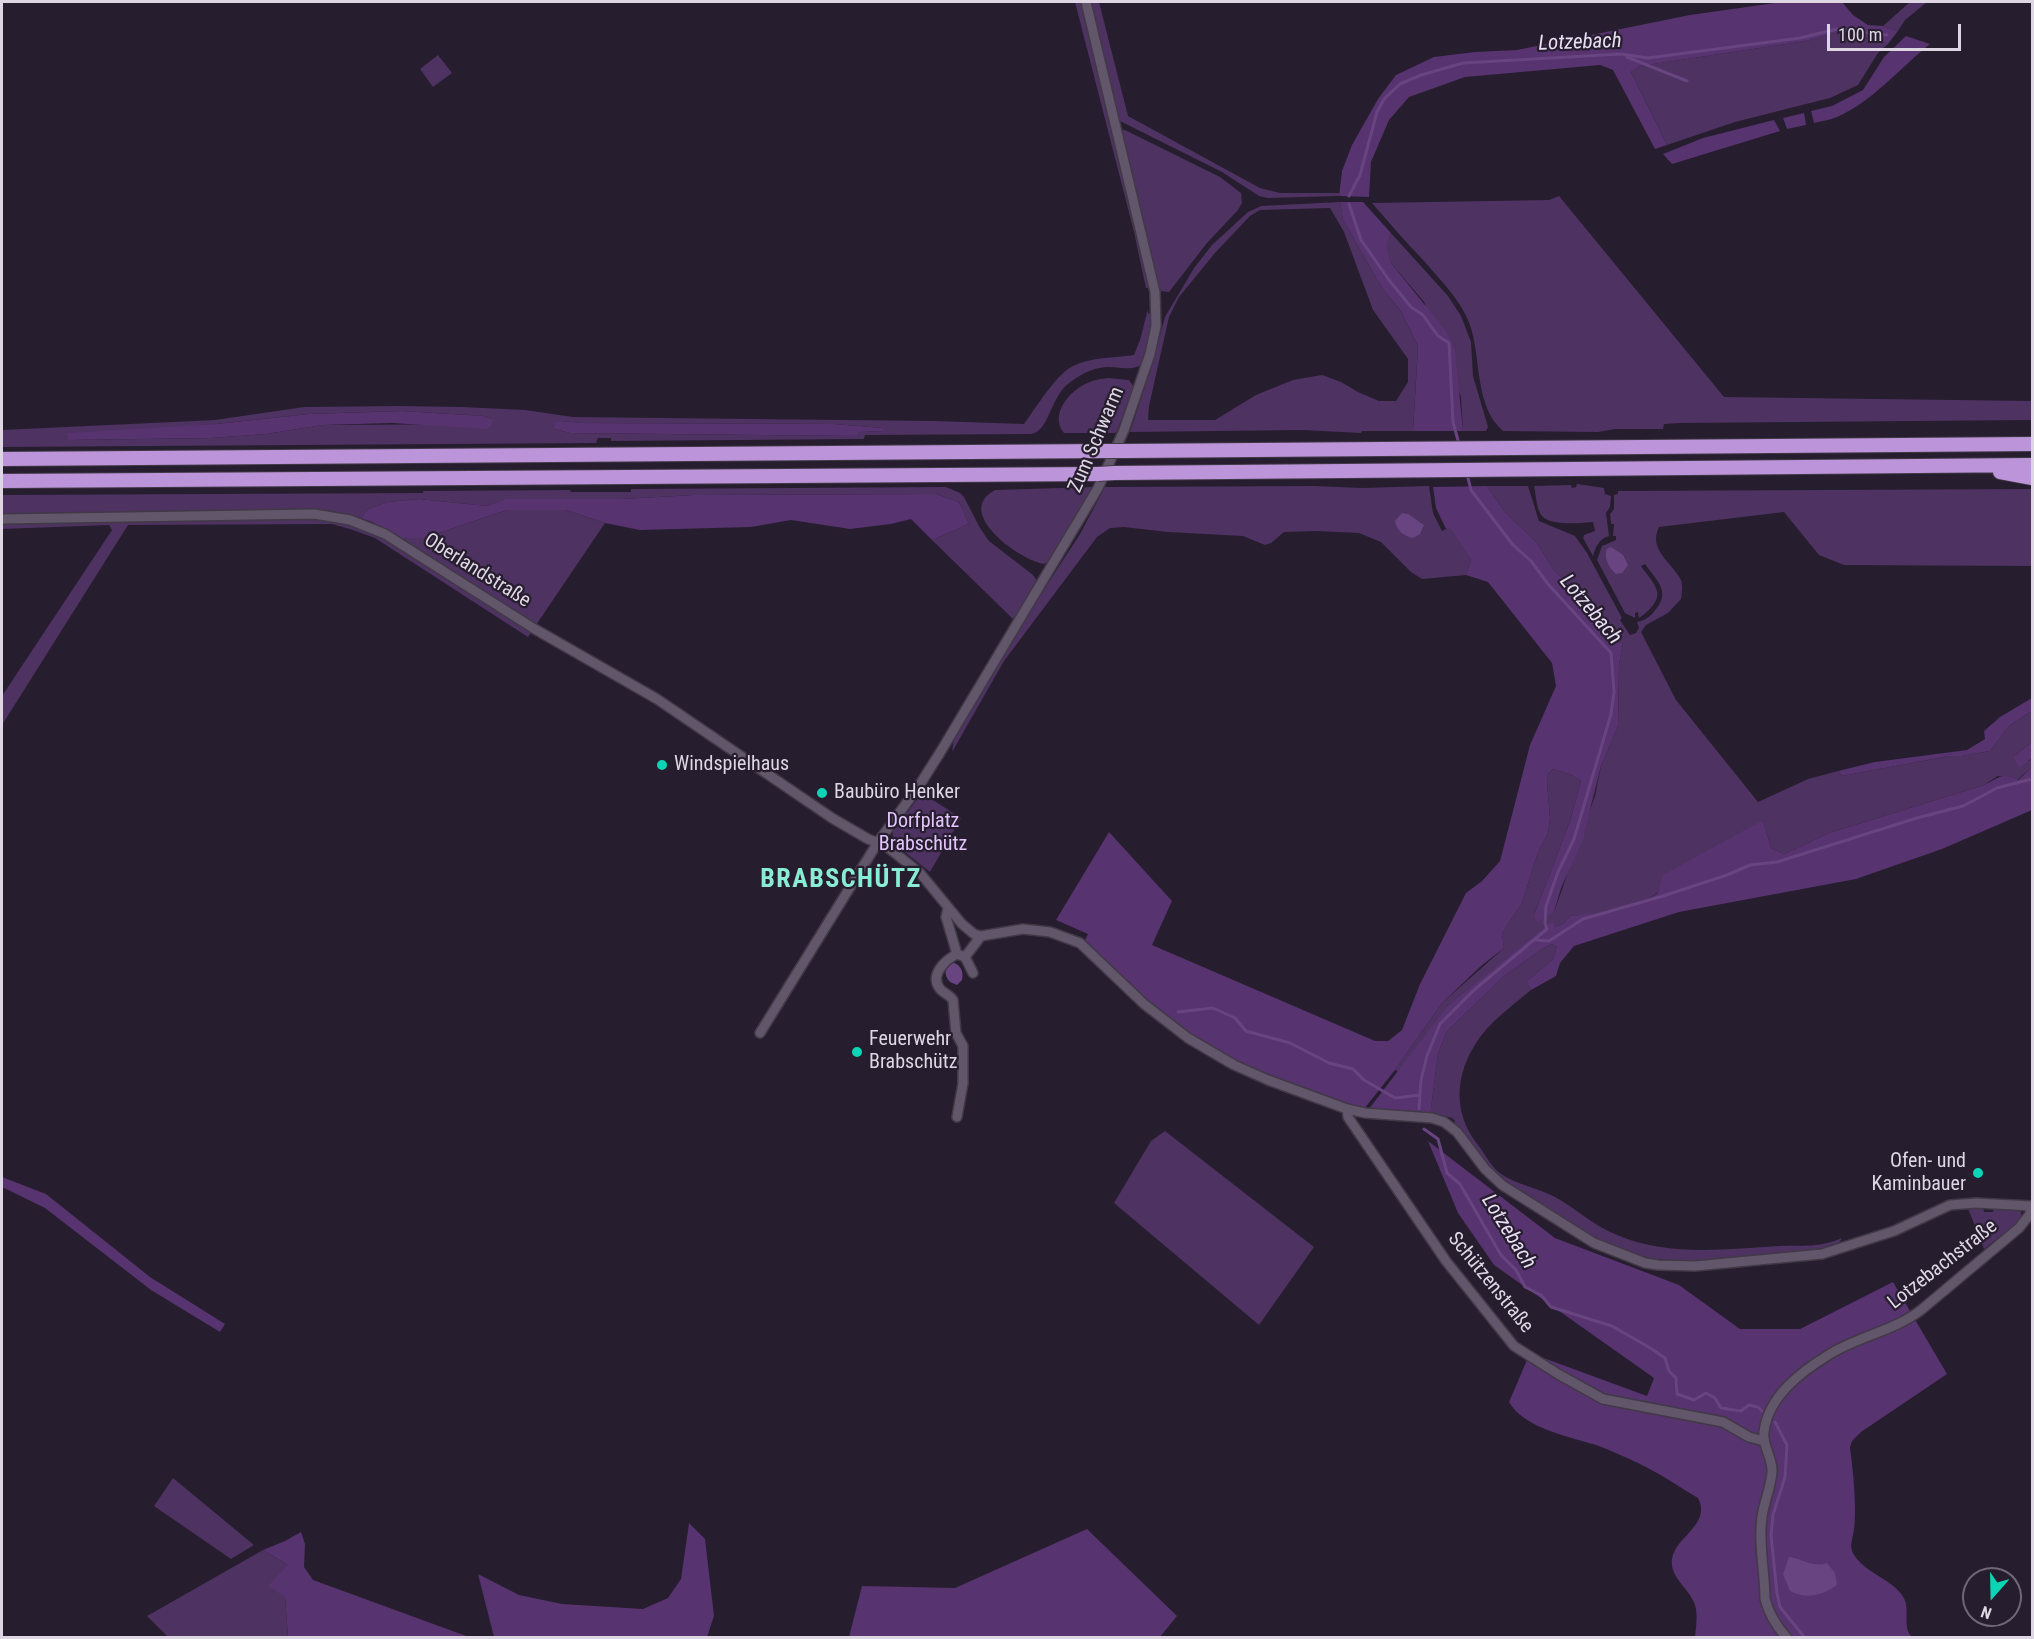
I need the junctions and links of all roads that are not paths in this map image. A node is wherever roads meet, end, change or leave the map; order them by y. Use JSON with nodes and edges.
{"nodes":[{"id":1,"x":1086,"y":2,"type":"edge"},
{"id":2,"x":2032,"y":444,"type":"edge"},
{"id":3,"x":2,"y":459,"type":"edge"},
{"id":4,"x":1965,"y":465,"type":"junction"},
{"id":5,"x":2032,"y":465,"type":"edge"},
{"id":6,"x":2032,"y":478,"type":"edge"},
{"id":7,"x":2,"y":481,"type":"edge"},
{"id":8,"x":2,"y":519,"type":"edge"},
{"id":9,"x":878,"y":842,"type":"junction"},
{"id":10,"x":948,"y":908,"type":"junction"},
{"id":11,"x":981,"y":936,"type":"junction"},
{"id":12,"x":961,"y":956,"type":"junction"},
{"id":13,"x":973,"y":973,"type":"dead end"},
{"id":14,"x":760,"y":1033,"type":"dead end"},
{"id":15,"x":1347,"y":1109,"type":"junction"},
{"id":16,"x":957,"y":1117,"type":"dead end"},
{"id":17,"x":2031,"y":1207,"type":"edge"},
{"id":18,"x":1764,"y":1442,"type":"junction"},
{"id":19,"x":1787,"y":1638,"type":"edge"}],
"edges":[{"from":1,"to":9,"type":"street","name":"Zum Schwarm"},
{"from":2,"to":3,"type":"highway","bridge":true},
{"from":4,"to":5,"type":"highway"},
{"from":4,"to":6,"type":"highway"},
{"from":4,"to":7,"type":"highway","bridge":true},
{"from":8,"to":9,"type":"street","name":"Oberlandstraße"},
{"from":9,"to":10,"type":"street","name":"Oberlandstraße"},
{"from":9,"to":14,"type":"street","name":"Zum Schwarm"},
{"from":10,"to":11,"type":"street","name":"Oberlandstraße"},
{"from":10,"to":12,"type":"street"},
{"from":11,"to":12,"type":"street"},
{"from":11,"to":15,"type":"street"},
{"from":12,"to":13,"type":"street"},
{"from":12,"to":16,"type":"street"},
{"from":15,"to":17,"type":"street"},
{"from":15,"to":18,"type":"street","name":"Schützenstraße"},
{"from":17,"to":18,"type":"street","name":"Lotzebachstraße"},
{"from":18,"to":19,"type":"street","name":"Lotzebachstraße"}]}
